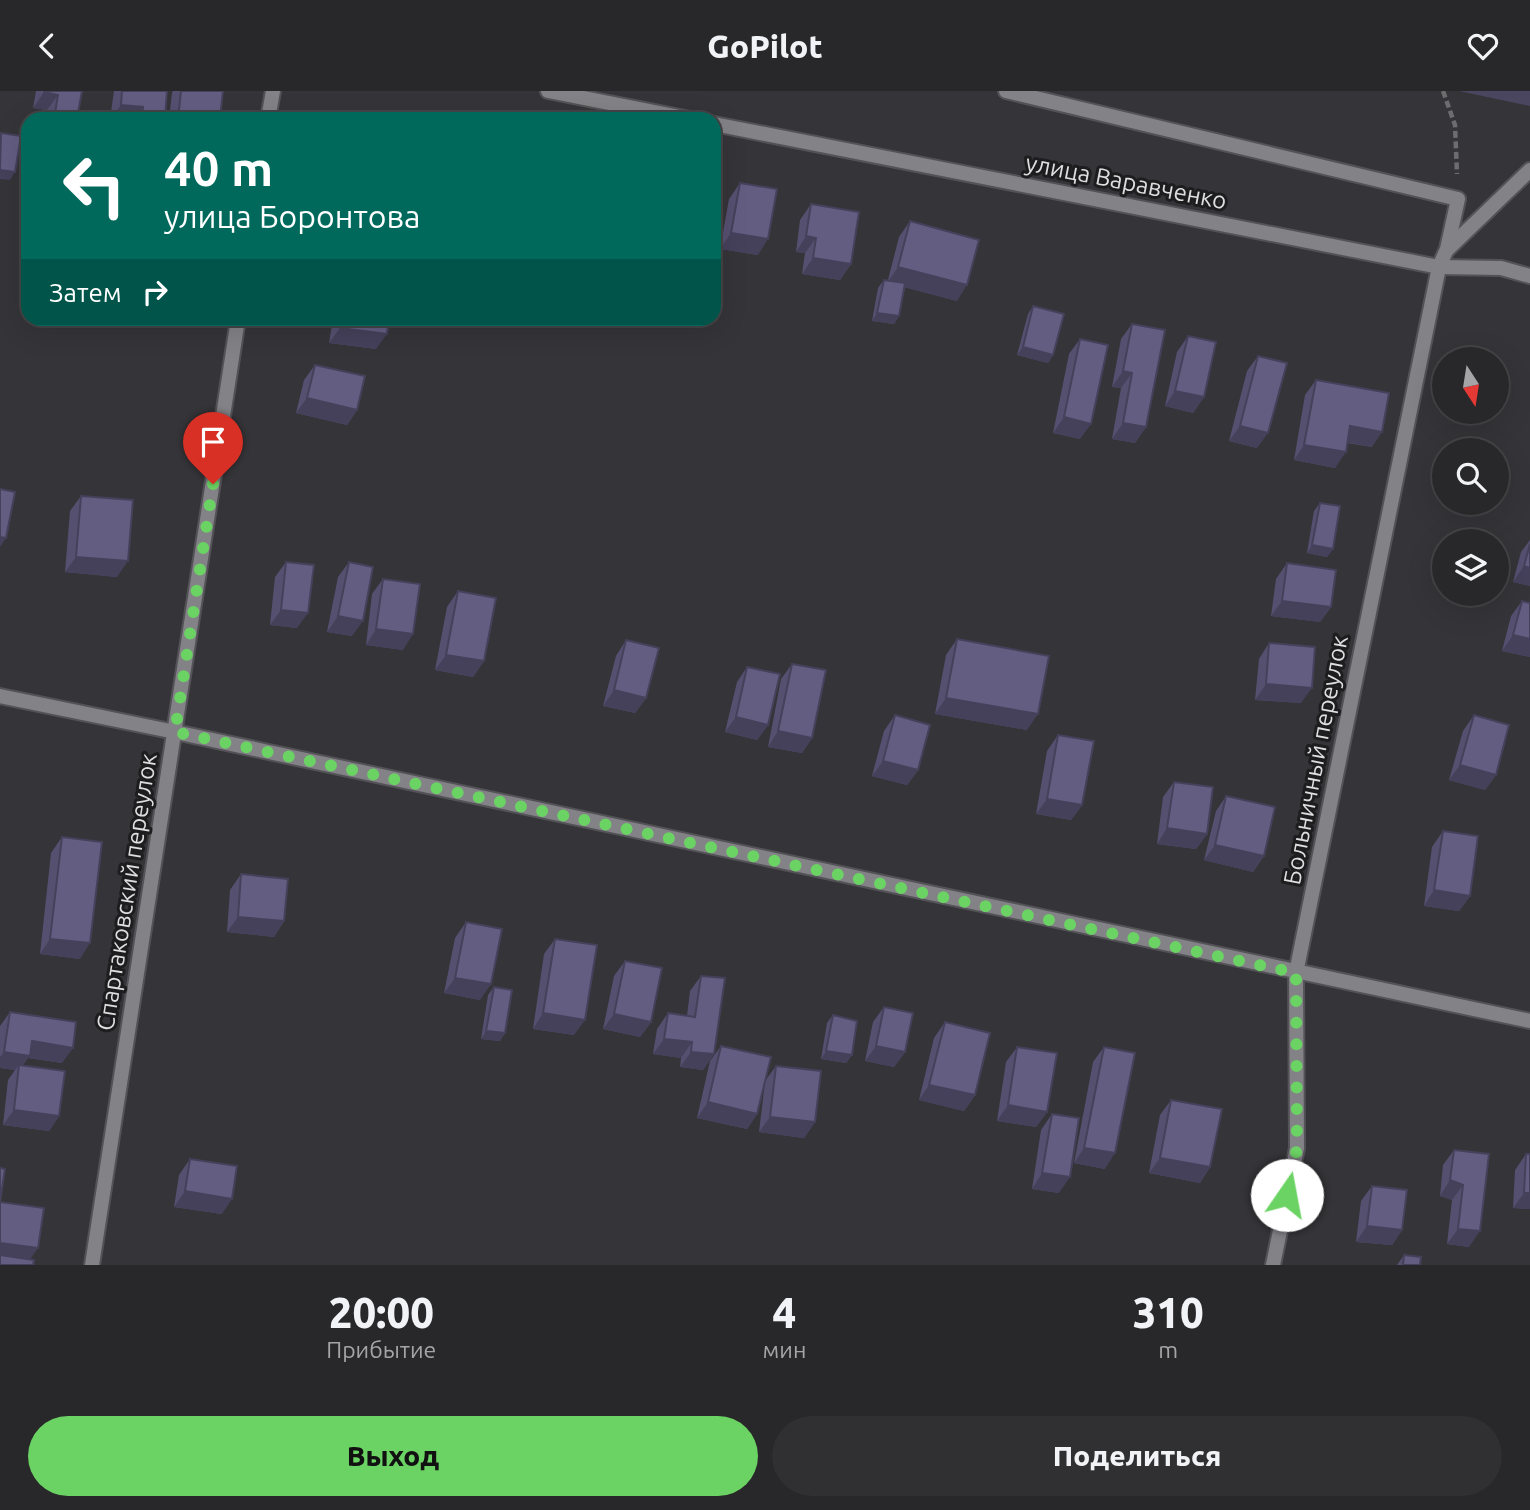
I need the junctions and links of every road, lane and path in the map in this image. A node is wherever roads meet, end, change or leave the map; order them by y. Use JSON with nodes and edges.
{"nodes":[{"id":1,"x":273,"y":91,"type":"edge"},
{"id":2,"x":548,"y":91,"type":"edge"},
{"id":3,"x":1006,"y":91,"type":"edge"},
{"id":4,"x":1443,"y":91,"type":"edge"},
{"id":5,"x":269,"y":112,"type":"edge"},
{"id":6,"x":654,"y":112,"type":"edge"},
{"id":7,"x":721,"y":125,"type":"edge"},
{"id":8,"x":1530,"y":170,"type":"edge"},
{"id":9,"x":1458,"y":199,"type":"junction"},
{"id":10,"x":1447,"y":249,"type":"junction"},
{"id":11,"x":1439,"y":267,"type":"junction"},
{"id":12,"x":1530,"y":276,"type":"edge"},
{"id":13,"x":237,"y":326,"type":"edge"},
{"id":14,"x":0,"y":696,"type":"edge"},
{"id":15,"x":175,"y":732,"type":"junction"},
{"id":16,"x":1296,"y":973,"type":"junction"},
{"id":17,"x":1530,"y":1021,"type":"edge"},
{"id":18,"x":92,"y":1265,"type":"edge"},
{"id":19,"x":1273,"y":1265,"type":"edge"}],
"edges":[{"from":1,"to":5,"type":"street"},
{"from":2,"to":6,"type":"street"},
{"from":3,"to":9,"type":"street"},
{"from":4,"to":9,"type":"path"},
{"from":7,"to":11,"type":"street","name":"улица Варавченко"},
{"from":8,"to":10,"type":"street"},
{"from":9,"to":10,"type":"street"},
{"from":10,"to":11,"type":"street","name":"Больничный переулок"},
{"from":11,"to":12,"type":"street","name":"улица Варавченко"},
{"from":11,"to":16,"type":"street","name":"Больничный переулок"},
{"from":13,"to":15,"type":"street","name":"Спартаковский переулок"},
{"from":14,"to":15,"type":"street"},
{"from":15,"to":16,"type":"street"},
{"from":15,"to":18,"type":"street","name":"Спартаковский переулок"},
{"from":16,"to":17,"type":"street"},
{"from":16,"to":19,"type":"street","name":"Больничный переулок"}]}
